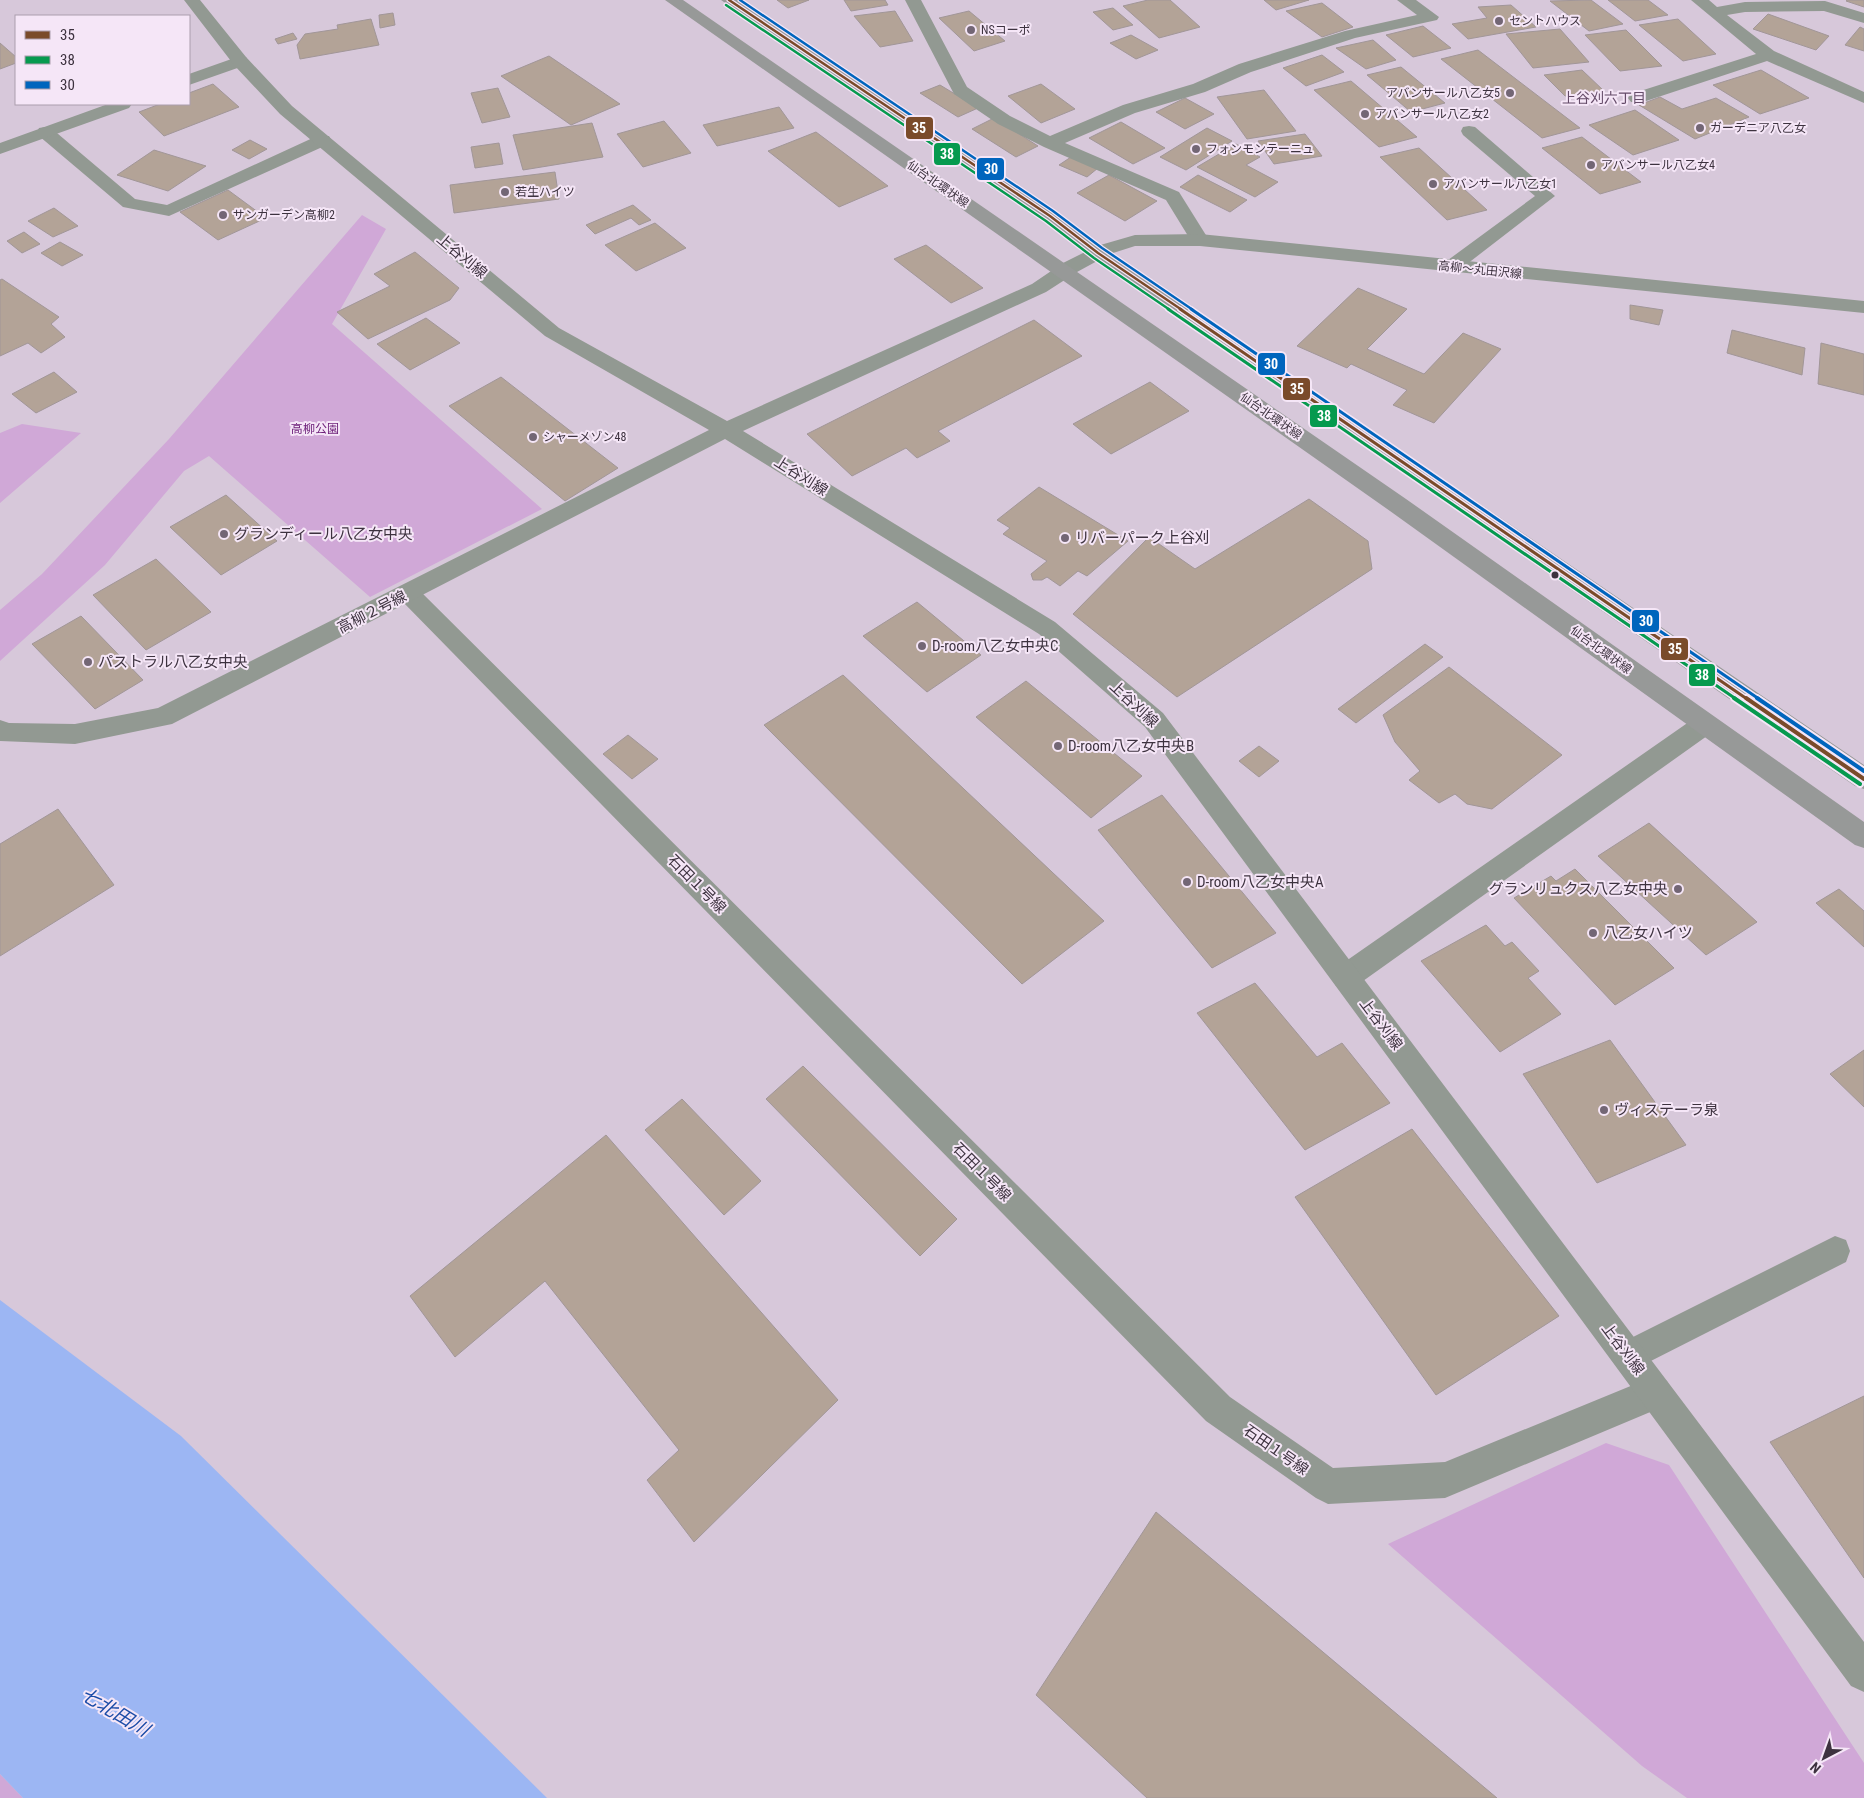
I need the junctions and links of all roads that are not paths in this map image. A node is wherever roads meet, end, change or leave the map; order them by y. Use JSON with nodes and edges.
{"nodes":[{"id":1,"x":192,"y":0,"type":"edge"},
{"id":2,"x":673,"y":0,"type":"edge"},
{"id":3,"x":729,"y":0,"type":"edge"},
{"id":4,"x":913,"y":0,"type":"edge"},
{"id":5,"x":1405,"y":0,"type":"edge"},
{"id":6,"x":1699,"y":0,"type":"edge"},
{"id":7,"x":1714,"y":12,"type":"junction"},
{"id":8,"x":1864,"y":18,"type":"edge"},
{"id":9,"x":1768,"y":55,"type":"junction"},
{"id":10,"x":240,"y":61,"type":"junction"},
{"id":11,"x":190,"y":80,"type":"edge"},
{"id":12,"x":1638,"y":98,"type":"dead end"},
{"id":13,"x":1864,"y":98,"type":"edge"},
{"id":14,"x":120,"y":105,"type":"edge"},
{"id":15,"x":1469,"y":131,"type":"dead end"},
{"id":16,"x":45,"y":132,"type":"junction"},
{"id":17,"x":323,"y":140,"type":"junction"},
{"id":18,"x":1050,"y":143,"type":"junction"},
{"id":19,"x":0,"y":148,"type":"edge"},
{"id":20,"x":1200,"y":240,"type":"junction"},
{"id":21,"x":1098,"y":254,"type":"junction"},
{"id":22,"x":1451,"y":267,"type":"junction"},
{"id":23,"x":1063,"y":271,"type":"junction"},
{"id":24,"x":1864,"y":307,"type":"edge"},
{"id":25,"x":726,"y":430,"type":"junction"},
{"id":26,"x":409,"y":594,"type":"junction"},
{"id":27,"x":1705,"y":724,"type":"junction"},
{"id":28,"x":0,"y":730,"type":"edge"},
{"id":29,"x":1864,"y":779,"type":"edge"},
{"id":30,"x":1864,"y":837,"type":"edge"},
{"id":31,"x":1346,"y":977,"type":"junction"},
{"id":32,"x":1835,"y":1251,"type":"dead end"},
{"id":33,"x":1628,"y":1356,"type":"junction"},
{"id":34,"x":1655,"y":1393,"type":"junction"},
{"id":35,"x":1864,"y":1673,"type":"edge"}],
"edges":[{"from":1,"to":10,"type":"street","name":"上谷刈線"},
{"from":2,"to":23,"type":"main road","name":"仙台北環状線"},
{"from":3,"to":21,"type":"main road"},
{"from":4,"to":18,"type":"street"},
{"from":5,"to":18,"type":"street"},
{"from":6,"to":7,"type":"street"},
{"from":7,"to":8,"type":"street"},
{"from":7,"to":9,"type":"street"},
{"from":9,"to":12,"type":"street"},
{"from":9,"to":13,"type":"street"},
{"from":10,"to":11,"type":"street"},
{"from":10,"to":17,"type":"street","name":"上谷刈線"},
{"from":14,"to":16,"type":"street"},
{"from":15,"to":22,"type":"lane"},
{"from":16,"to":17,"type":"lane"},
{"from":16,"to":19,"type":"street"},
{"from":17,"to":25,"type":"street","name":"上谷刈線"},
{"from":18,"to":20,"type":"street"},
{"from":20,"to":21,"type":"street","name":"高柳～丸田沢線"},
{"from":20,"to":22,"type":"street","name":"高柳～丸田沢線"},
{"from":21,"to":23,"type":"street","name":"高柳～丸田沢線"},
{"from":21,"to":29,"type":"main road"},
{"from":22,"to":24,"type":"street","name":"高柳～丸田沢線"},
{"from":23,"to":25,"type":"street","name":"高柳２号線"},
{"from":23,"to":27,"type":"main road","name":"仙台北環状線"},
{"from":25,"to":26,"type":"street","name":"高柳２号線"},
{"from":25,"to":31,"type":"street","name":"上谷刈線"},
{"from":26,"to":28,"type":"street","name":"高柳２号線"},
{"from":26,"to":34,"type":"street","name":"石田１号線"},
{"from":27,"to":30,"type":"main road","name":"仙台北環状線"},
{"from":27,"to":31,"type":"lane"},
{"from":31,"to":33,"type":"street","name":"上谷刈線"},
{"from":32,"to":33,"type":"lane"},
{"from":33,"to":34,"type":"street","name":"上谷刈線"},
{"from":34,"to":35,"type":"street","name":"上谷刈線"}]}
